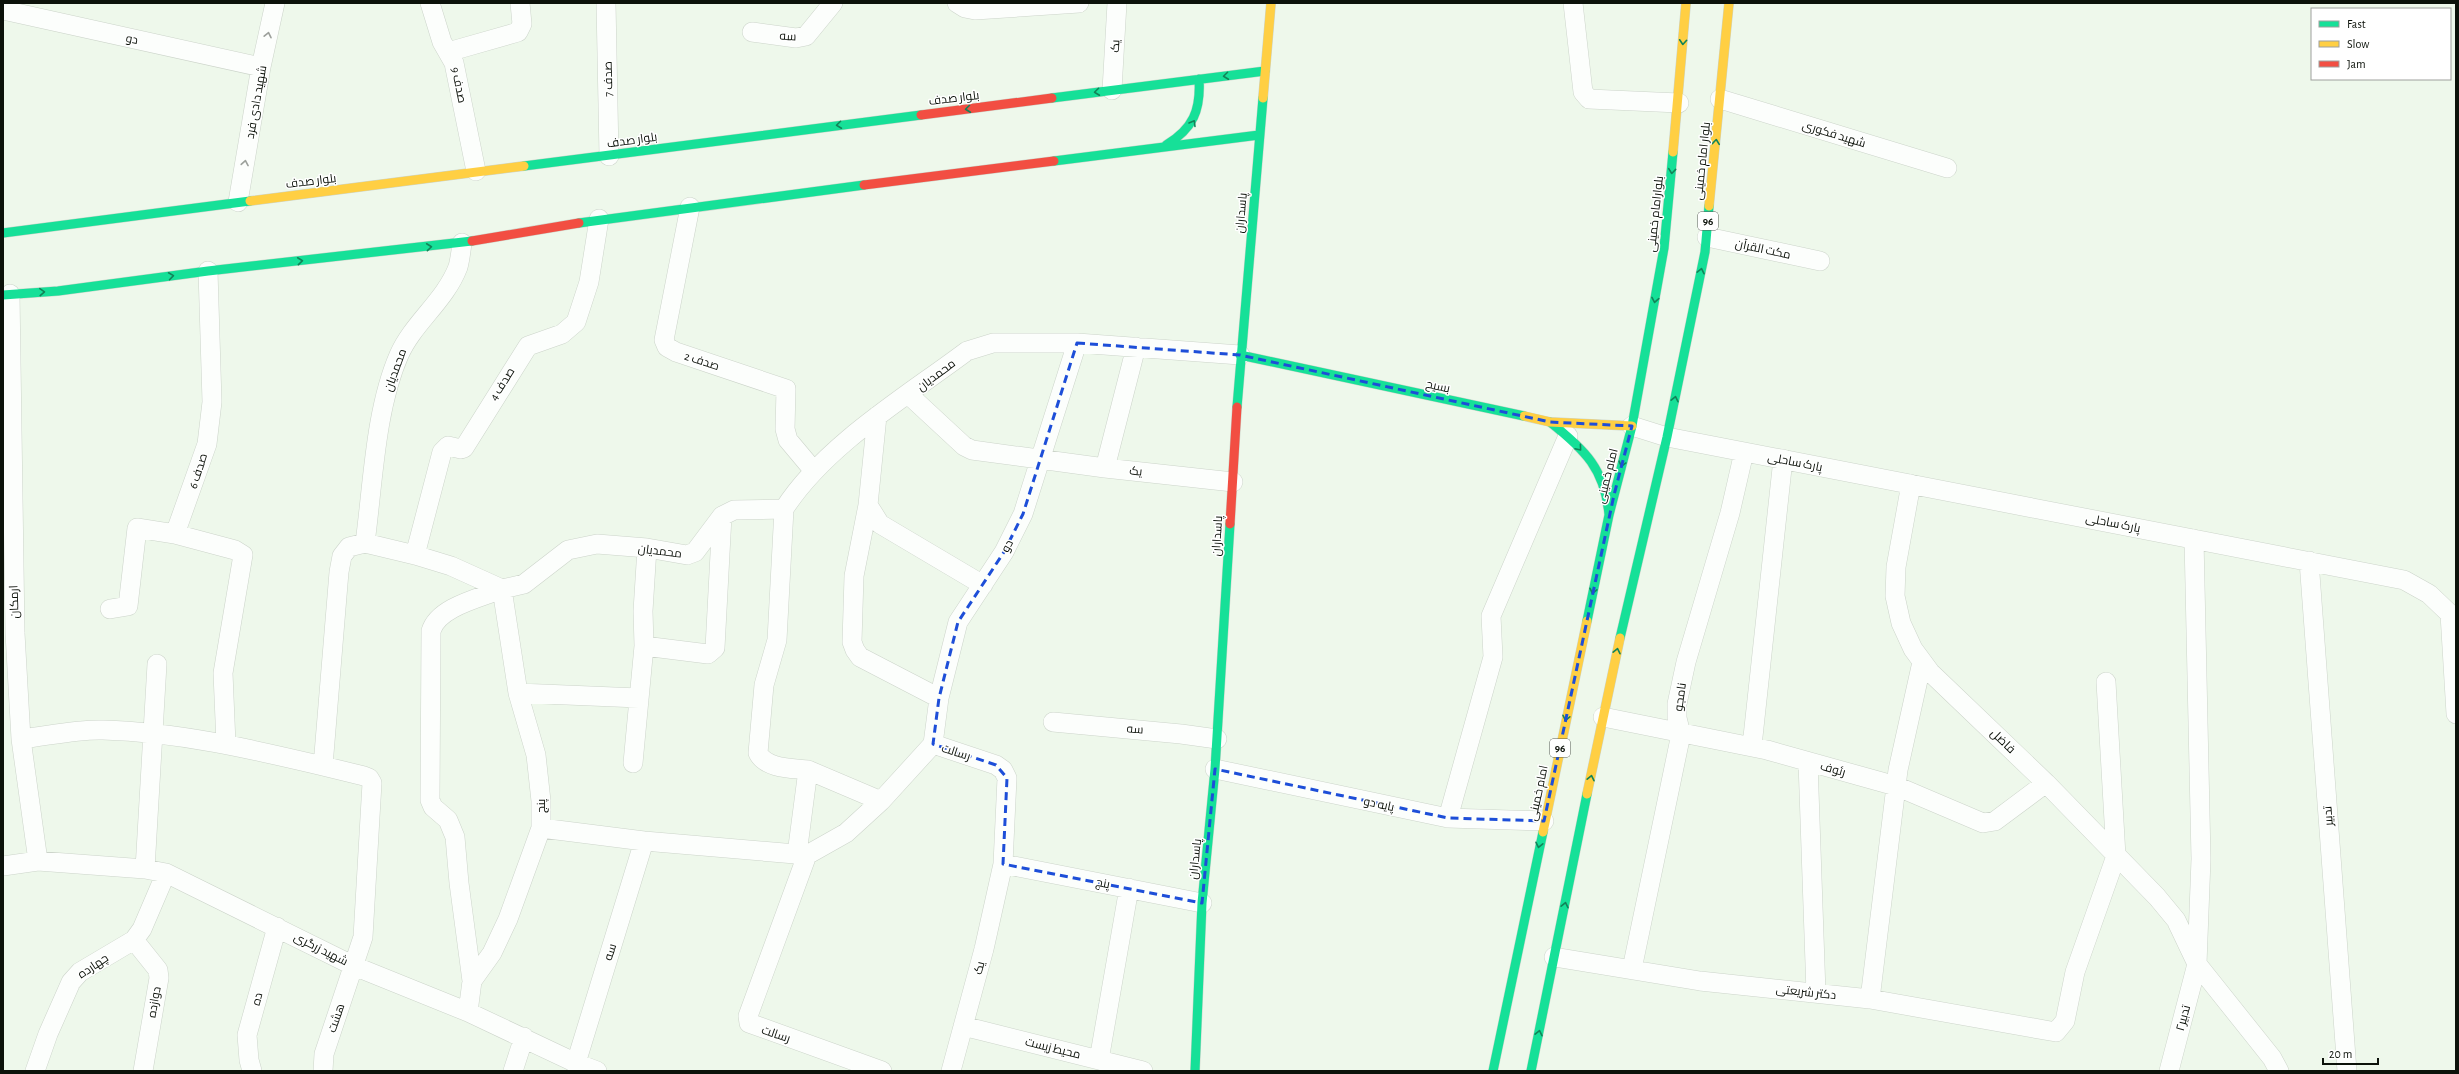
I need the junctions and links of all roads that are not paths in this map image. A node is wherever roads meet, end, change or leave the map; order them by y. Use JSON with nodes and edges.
{"nodes":[{"id":1,"x":275,"y":3,"type":"edge"},
{"id":2,"x":430,"y":3,"type":"edge"},
{"id":3,"x":520,"y":3,"type":"edge"},
{"id":4,"x":606,"y":3,"type":"edge"},
{"id":5,"x":833,"y":3,"type":"edge"},
{"id":6,"x":957,"y":3,"type":"edge"},
{"id":7,"x":1079,"y":3,"type":"edge"},
{"id":8,"x":1117,"y":3,"type":"edge"},
{"id":9,"x":1271,"y":3,"type":"edge"},
{"id":10,"x":1573,"y":3,"type":"edge"},
{"id":11,"x":1686,"y":3,"type":"edge"},
{"id":12,"x":1729,"y":3,"type":"edge"},
{"id":13,"x":3,"y":10,"type":"edge"},
{"id":14,"x":33,"y":10,"type":"edge"},
{"id":15,"x":752,"y":32,"type":"dead end"},
{"id":16,"x":448,"y":52,"type":"junction"},
{"id":17,"x":261,"y":67,"type":"junction"},
{"id":18,"x":1265,"y":71,"type":"junction"},
{"id":19,"x":1199,"y":79,"type":"junction"},
{"id":20,"x":1112,"y":90,"type":"junction"},
{"id":21,"x":1720,"y":99,"type":"junction"},
{"id":22,"x":1679,"y":103,"type":"junction"},
{"id":23,"x":1259,"y":135,"type":"junction"},
{"id":24,"x":1163,"y":147,"type":"junction"},
{"id":25,"x":609,"y":156,"type":"junction"},
{"id":26,"x":1947,"y":168,"type":"dead end"},
{"id":27,"x":476,"y":171,"type":"junction"},
{"id":28,"x":238,"y":202,"type":"junction"},
{"id":29,"x":690,"y":207,"type":"junction"},
{"id":30,"x":599,"y":219,"type":"junction"},
{"id":31,"x":3,"y":233,"type":"edge"},
{"id":32,"x":1707,"y":237,"type":"junction"},
{"id":33,"x":462,"y":243,"type":"junction"},
{"id":34,"x":1820,"y":261,"type":"dead end"},
{"id":35,"x":208,"y":271,"type":"junction"},
{"id":36,"x":6,"y":294,"type":"edge"},
{"id":37,"x":1077,"y":343,"type":"junction"},
{"id":38,"x":1136,"y":347,"type":"junction"},
{"id":39,"x":1240,"y":355,"type":"junction"},
{"id":40,"x":909,"y":395,"type":"junction"},
{"id":41,"x":877,"y":416,"type":"junction"},
{"id":42,"x":1550,"y":422,"type":"junction"},
{"id":43,"x":1632,"y":426,"type":"junction"},
{"id":44,"x":1568,"y":436,"type":"junction"},
{"id":45,"x":1667,"y":437,"type":"junction"},
{"id":46,"x":1744,"y":452,"type":"junction"},
{"id":47,"x":1040,"y":458,"type":"junction"},
{"id":48,"x":1783,"y":459,"type":"junction"},
{"id":49,"x":1105,"y":468,"type":"junction"},
{"id":50,"x":814,"y":471,"type":"junction"},
{"id":51,"x":1233,"y":482,"type":"junction"},
{"id":52,"x":1911,"y":484,"type":"junction"},
{"id":53,"x":868,"y":505,"type":"junction"},
{"id":54,"x":784,"y":509,"type":"junction"},
{"id":55,"x":1609,"y":515,"type":"junction"},
{"id":56,"x":722,"y":516,"type":"junction"},
{"id":57,"x":175,"y":534,"type":"junction"},
{"id":58,"x":2194,"y":539,"type":"junction"},
{"id":59,"x":365,"y":543,"type":"junction"},
{"id":60,"x":647,"y":548,"type":"junction"},
{"id":61,"x":415,"y":555,"type":"junction"},
{"id":62,"x":2308,"y":561,"type":"junction"},
{"id":63,"x":982,"y":585,"type":"junction"},
{"id":64,"x":502,"y":589,"type":"junction"},
{"id":65,"x":110,"y":609,"type":"dead end"},
{"id":66,"x":644,"y":646,"type":"junction"},
{"id":67,"x":1922,"y":662,"type":"junction"},
{"id":68,"x":157,"y":664,"type":"dead end"},
{"id":69,"x":2106,"y":682,"type":"dead end"},
{"id":70,"x":518,"y":693,"type":"junction"},
{"id":71,"x":639,"y":698,"type":"junction"},
{"id":72,"x":939,"y":698,"type":"junction"},
{"id":73,"x":2456,"y":714,"type":"edge"},
{"id":74,"x":1603,"y":717,"type":"junction"},
{"id":75,"x":1053,"y":722,"type":"dead end"},
{"id":76,"x":1681,"y":734,"type":"junction"},
{"id":77,"x":154,"y":735,"type":"junction"},
{"id":78,"x":1217,"y":739,"type":"junction"},
{"id":79,"x":21,"y":740,"type":"junction"},
{"id":80,"x":226,"y":744,"type":"junction"},
{"id":81,"x":933,"y":744,"type":"junction"},
{"id":82,"x":1752,"y":746,"type":"junction"},
{"id":83,"x":1808,"y":762,"type":"junction"},
{"id":84,"x":632,"y":763,"type":"dead end"},
{"id":85,"x":323,"y":766,"type":"junction"},
{"id":86,"x":1216,"y":769,"type":"junction"},
{"id":87,"x":808,"y":770,"type":"junction"},
{"id":88,"x":2046,"y":783,"type":"junction"},
{"id":89,"x":1896,"y":786,"type":"junction"},
{"id":90,"x":881,"y":801,"type":"junction"},
{"id":91,"x":1448,"y":818,"type":"junction"},
{"id":92,"x":1544,"y":821,"type":"junction"},
{"id":93,"x":541,"y":828,"type":"junction"},
{"id":94,"x":644,"y":841,"type":"junction"},
{"id":95,"x":802,"y":855,"type":"junction"},
{"id":96,"x":2116,"y":856,"type":"junction"},
{"id":97,"x":38,"y":861,"type":"junction"},
{"id":98,"x":1003,"y":864,"type":"junction"},
{"id":99,"x":3,"y":866,"type":"edge"},
{"id":100,"x":145,"y":869,"type":"junction"},
{"id":101,"x":166,"y":873,"type":"junction"},
{"id":102,"x":1129,"y":888,"type":"junction"},
{"id":103,"x":1202,"y":903,"type":"junction"},
{"id":104,"x":277,"y":927,"type":"junction"},
{"id":105,"x":134,"y":940,"type":"junction"},
{"id":106,"x":1554,"y":957,"type":"junction"},
{"id":107,"x":2197,"y":964,"type":"junction"},
{"id":108,"x":354,"y":966,"type":"junction"},
{"id":109,"x":1632,"y":969,"type":"junction"},
{"id":110,"x":472,"y":981,"type":"junction"},
{"id":111,"x":1816,"y":993,"type":"junction"},
{"id":112,"x":1870,"y":999,"type":"junction"},
{"id":113,"x":468,"y":1012,"type":"junction"},
{"id":114,"x":963,"y":1026,"type":"junction"},
{"id":115,"x":524,"y":1037,"type":"junction"},
{"id":116,"x":1099,"y":1060,"type":"junction"},
{"id":117,"x":577,"y":1067,"type":"edge"},
{"id":118,"x":35,"y":1071,"type":"edge"},
{"id":119,"x":143,"y":1071,"type":"edge"},
{"id":120,"x":252,"y":1071,"type":"edge"},
{"id":121,"x":323,"y":1071,"type":"edge"},
{"id":122,"x":514,"y":1071,"type":"edge"},
{"id":123,"x":597,"y":1071,"type":"edge"},
{"id":124,"x":882,"y":1071,"type":"edge"},
{"id":125,"x":951,"y":1071,"type":"edge"},
{"id":126,"x":1144,"y":1071,"type":"edge"},
{"id":127,"x":1195,"y":1071,"type":"edge"},
{"id":128,"x":1493,"y":1071,"type":"edge"},
{"id":129,"x":1531,"y":1071,"type":"edge"},
{"id":130,"x":2169,"y":1071,"type":"edge"},
{"id":131,"x":2279,"y":1071,"type":"edge"},
{"id":132,"x":2347,"y":1071,"type":"edge"}],
"edges":[{"from":17,"to":1,"type":"street","name":"شهید دادی فرد","one_way":true},
{"from":2,"to":16,"type":"street","name":"صدف 9"},
{"from":3,"to":16,"type":"street"},
{"from":4,"to":25,"type":"street","name":"صدف 7"},
{"from":5,"to":15,"type":"street","name":"سه"},
{"from":6,"to":7,"type":"street"},
{"from":8,"to":20,"type":"street","name":"یک"},
{"from":9,"to":18,"type":"main road","name":"پاسداران"},
{"from":10,"to":22,"type":"street"},
{"from":11,"to":22,"type":"main road","name":"بلوارامام خمینی","number":"96","one_way":true},
{"from":12,"to":21,"type":"main road","name":"بلوار امام خمینی","number":"96"},
{"from":13,"to":14,"type":"street","name":"دو"},
{"from":14,"to":17,"type":"street","name":"دو"},
{"from":16,"to":27,"type":"street","name":"صدف 9"},
{"from":28,"to":17,"type":"street","name":"شهید دادی فرد","one_way":true},
{"from":18,"to":19,"type":"main road","name":"بلوار صدف","one_way":true},
{"from":18,"to":23,"type":"main road","name":"پاسداران"},
{"from":19,"to":20,"type":"main road","name":"بلوار صدف"},
{"from":24,"to":19,"type":"main road","one_way":true},
{"from":20,"to":25,"type":"main road","name":"بلوار صدف","one_way":true},
{"from":21,"to":26,"type":"street","name":"شهید فکوری"},
{"from":32,"to":21,"type":"main road","name":"بلوار امام خمینی","number":"96","one_way":true},
{"from":22,"to":43,"type":"main road","name":"بلوارامام خمینی","number":"96","one_way":true},
{"from":23,"to":24,"type":"main road"},
{"from":23,"to":39,"type":"main road","name":"پاسداران"},
{"from":24,"to":29,"type":"main road"},
{"from":25,"to":27,"type":"main road","name":"بلوار صدف"},
{"from":27,"to":28,"type":"main road","name":"بلوار صدف"},
{"from":28,"to":31,"type":"main road","name":"بلوار صدف"},
{"from":29,"to":30,"type":"main road"},
{"from":29,"to":50,"type":"street","name":"صدف 2"},
{"from":30,"to":33,"type":"main road"},
{"from":30,"to":61,"type":"street","name":"صدف 4"},
{"from":32,"to":34,"type":"street","name":"مکت القرآن"},
{"from":45,"to":32,"type":"main road","name":"بلوار امام خمینی","number":"96","one_way":true},
{"from":35,"to":33,"type":"main road","one_way":true},
{"from":33,"to":59,"type":"street","name":"محمدیان"},
{"from":36,"to":35,"type":"main road","one_way":true},
{"from":35,"to":57,"type":"street","name":"صدف 6"},
{"from":36,"to":79,"type":"street","name":"ارمکان"},
{"from":37,"to":38,"type":"street","name":"محمدیان"},
{"from":37,"to":40,"type":"street","name":"محمدیان"},
{"from":37,"to":47,"type":"street","name":"دو"},
{"from":38,"to":39,"type":"street","name":"محمدیان"},
{"from":38,"to":49,"type":"street"},
{"from":39,"to":42,"type":"main road","name":"بسیح"},
{"from":39,"to":51,"type":"main road","name":"پاسداران"},
{"from":40,"to":41,"type":"street","name":"محمدیان"},
{"from":40,"to":47,"type":"street","name":"یک"},
{"from":41,"to":50,"type":"street","name":"محمدیان"},
{"from":41,"to":53,"type":"street"},
{"from":42,"to":43,"type":"main road","name":"بسیح"},
{"from":42,"to":44,"type":"main road"},
{"from":43,"to":45,"type":"street","name":"پارک ساحلی"},
{"from":43,"to":55,"type":"main road","name":"امام خمینی","number":"96","one_way":true},
{"from":44,"to":55,"type":"main road","one_way":true},
{"from":44,"to":91,"type":"street"},
{"from":45,"to":46,"type":"street","name":"پارک ساحلی"},
{"from":74,"to":45,"type":"main road","number":"96","one_way":true},
{"from":46,"to":48,"type":"street","name":"پارک ساحلی"},
{"from":46,"to":76,"type":"street","name":"نامجو"},
{"from":47,"to":49,"type":"street","name":"یک"},
{"from":47,"to":63,"type":"street","name":"دو"},
{"from":48,"to":52,"type":"street","name":"پارک ساحلی"},
{"from":48,"to":82,"type":"street"},
{"from":49,"to":51,"type":"street","name":"یک"},
{"from":50,"to":54,"type":"street","name":"محمدیان"},
{"from":51,"to":78,"type":"main road","name":"پاسداران"},
{"from":52,"to":58,"type":"street","name":"پارک ساحلی"},
{"from":52,"to":67,"type":"street","name":"فاضل"},
{"from":53,"to":63,"type":"street"},
{"from":53,"to":72,"type":"street"},
{"from":54,"to":56,"type":"street"},
{"from":54,"to":87,"type":"street"},
{"from":55,"to":92,"type":"main road","name":"امام خمینی","number":"96","one_way":true},
{"from":56,"to":60,"type":"street","name":"محمدیان"},
{"from":56,"to":66,"type":"street"},
{"from":57,"to":65,"type":"street"},
{"from":57,"to":80,"type":"street"},
{"from":58,"to":62,"type":"street","name":"پارک ساحلی"},
{"from":58,"to":107,"type":"street","name":"تدبیر۲"},
{"from":59,"to":61,"type":"street"},
{"from":59,"to":85,"type":"street"},
{"from":60,"to":64,"type":"street","name":"محمدیان"},
{"from":60,"to":66,"type":"street"},
{"from":61,"to":64,"type":"street"},
{"from":62,"to":73,"type":"street","name":"پارک ساحلی"},
{"from":62,"to":132,"type":"street","name":"تدبیر"},
{"from":63,"to":72,"type":"street","name":"دو"},
{"from":64,"to":70,"type":"street","name":"پنج"},
{"from":64,"to":110,"type":"street","name":"محمدیان"},
{"from":66,"to":71,"type":"street"},
{"from":67,"to":88,"type":"street","name":"فاضل"},
{"from":67,"to":89,"type":"street"},
{"from":68,"to":77,"type":"street"},
{"from":69,"to":96,"type":"street"},
{"from":70,"to":71,"type":"street"},
{"from":70,"to":93,"type":"street","name":"پنج"},
{"from":71,"to":84,"type":"street"},
{"from":72,"to":81,"type":"street","name":"دو"},
{"from":74,"to":76,"type":"street","name":"رئوف"},
{"from":106,"to":74,"type":"main road","number":"96","one_way":true},
{"from":75,"to":78,"type":"street","name":"سه"},
{"from":76,"to":82,"type":"street","name":"رئوف"},
{"from":76,"to":109,"type":"street","name":"نامجو"},
{"from":77,"to":79,"type":"street"},
{"from":77,"to":80,"type":"street"},
{"from":77,"to":100,"type":"street"},
{"from":78,"to":86,"type":"main road","name":"پاسداران"},
{"from":79,"to":97,"type":"street","name":"ارمکان"},
{"from":80,"to":85,"type":"street"},
{"from":81,"to":90,"type":"street","name":"رسالت"},
{"from":81,"to":98,"type":"street","name":"رسالت"},
{"from":82,"to":83,"type":"street","name":"رئوف"},
{"from":83,"to":89,"type":"street","name":"رئوف"},
{"from":83,"to":111,"type":"street"},
{"from":85,"to":108,"type":"street","name":"هشت"},
{"from":86,"to":91,"type":"street","name":"پایه دو"},
{"from":86,"to":103,"type":"main road","name":"پاسداران"},
{"from":87,"to":90,"type":"street"},
{"from":87,"to":95,"type":"street"},
{"from":88,"to":89,"type":"street","name":"رئوف"},
{"from":88,"to":96,"type":"street","name":"فاضل"},
{"from":89,"to":112,"type":"street"},
{"from":90,"to":95,"type":"street","name":"رسالت"},
{"from":91,"to":92,"type":"street","name":"پایه دو"},
{"from":92,"to":128,"type":"main road","name":"امام خمینی","number":"96","one_way":true},
{"from":93,"to":94,"type":"street"},
{"from":93,"to":110,"type":"street","name":"پنج"},
{"from":94,"to":95,"type":"street"},
{"from":94,"to":117,"type":"street","name":"سه"},
{"from":95,"to":124,"type":"street","name":"رسالت"},
{"from":96,"to":107,"type":"street","name":"فاضل"},
{"from":96,"to":112,"type":"street","name":"دکتر شریعتی"},
{"from":97,"to":99,"type":"street","name":"شهید زرگری"},
{"from":97,"to":100,"type":"street","name":"شهید زرگری"},
{"from":98,"to":102,"type":"street","name":"پنج"},
{"from":98,"to":114,"type":"street","name":"یک"},
{"from":100,"to":101,"type":"street","name":"شهید زرگری"},
{"from":101,"to":104,"type":"street","name":"شهید زرگری"},
{"from":101,"to":105,"type":"street","name":"چهارده"},
{"from":102,"to":103,"type":"street","name":"پنج"},
{"from":102,"to":116,"type":"street"},
{"from":103,"to":127,"type":"main road","name":"پاسداران"},
{"from":104,"to":108,"type":"street","name":"شهید زرگری"},
{"from":104,"to":120,"type":"street","name":"ده"},
{"from":105,"to":118,"type":"street","name":"چهارده"},
{"from":105,"to":119,"type":"street","name":"دوازده"},
{"from":106,"to":109,"type":"street","name":"دکتر شریعتی"},
{"from":129,"to":106,"type":"main road","number":"96","one_way":true},
{"from":107,"to":130,"type":"street","name":"تدبیر۲"},
{"from":107,"to":131,"type":"street","name":"فاضل"},
{"from":108,"to":113,"type":"street","name":"شهید زرگری"},
{"from":108,"to":121,"type":"street","name":"هشت"},
{"from":109,"to":111,"type":"street","name":"دکتر شریعتی"},
{"from":110,"to":113,"type":"street","name":"پنج"},
{"from":111,"to":112,"type":"street","name":"دکتر شریعتی"},
{"from":113,"to":115,"type":"street","name":"شهید زرگری"},
{"from":114,"to":116,"type":"street","name":"محیط زیست"},
{"from":114,"to":125,"type":"street","name":"یک"},
{"from":115,"to":117,"type":"street","name":"شهید زرگری"},
{"from":115,"to":122,"type":"street"},
{"from":116,"to":126,"type":"street","name":"محیط زیست"},
{"from":117,"to":123,"type":"street","name":"شهید زرگری"}]}
